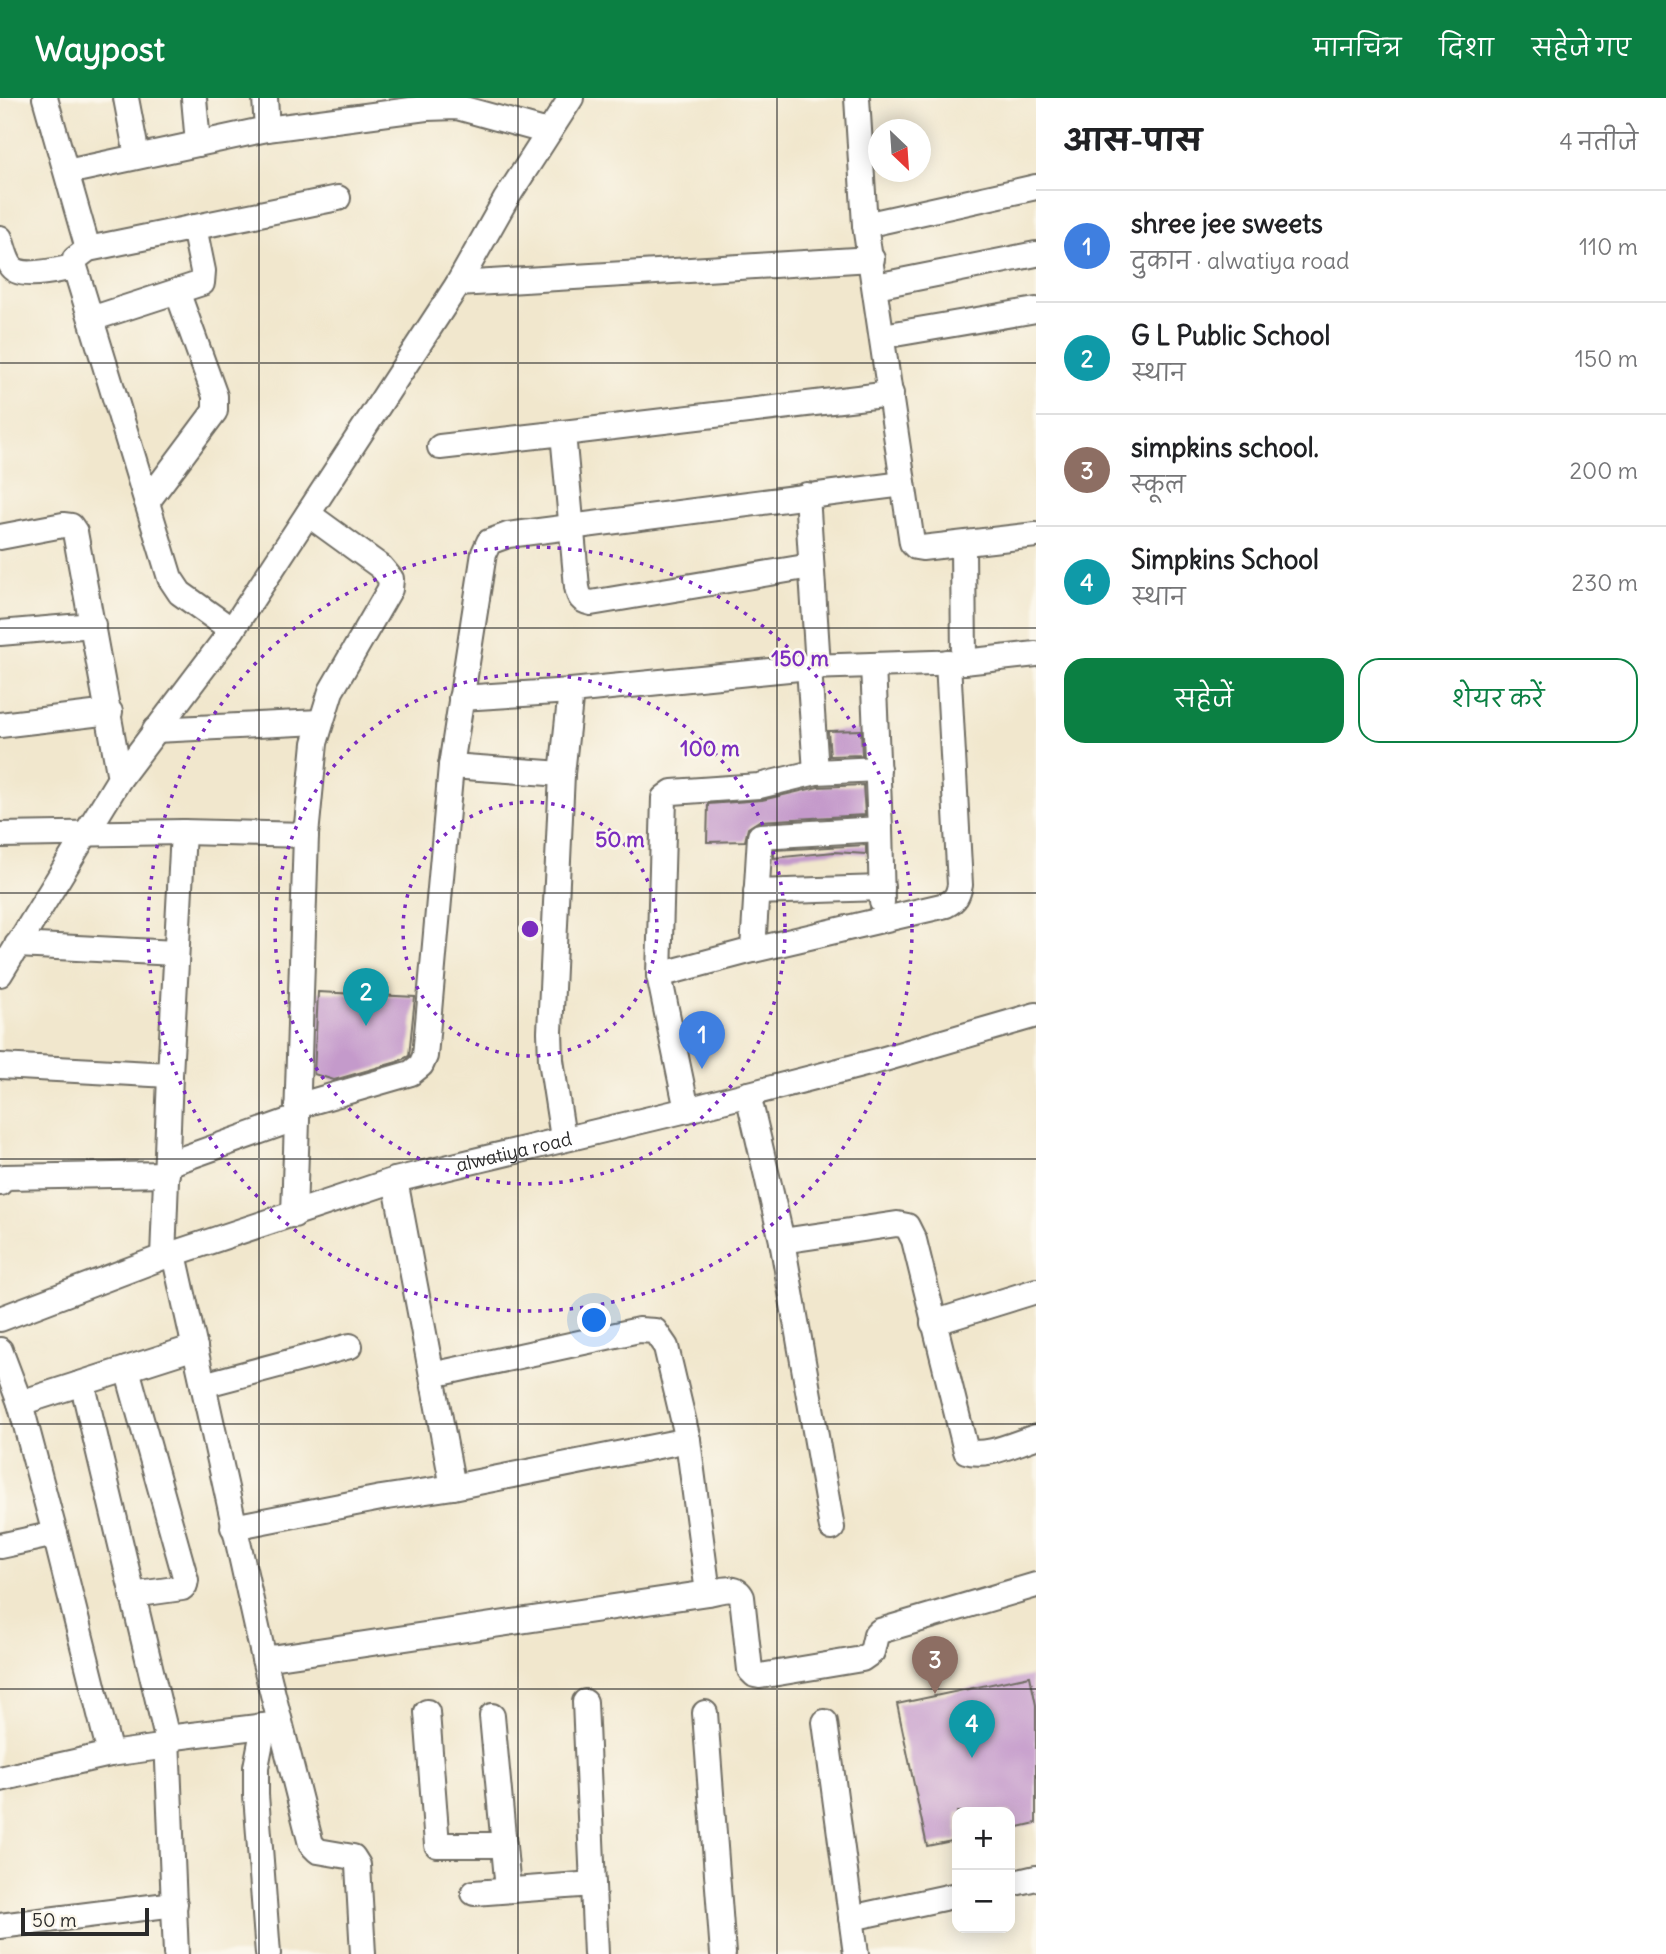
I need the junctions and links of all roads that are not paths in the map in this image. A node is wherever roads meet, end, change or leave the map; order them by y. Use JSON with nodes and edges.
{"nodes":[{"id":1,"x":45,"y":98,"type":"edge"},
{"id":2,"x":126,"y":98,"type":"edge"},
{"id":3,"x":194,"y":98,"type":"edge"},
{"id":4,"x":265,"y":98,"type":"edge"},
{"id":5,"x":571,"y":98,"type":"edge"},
{"id":6,"x":862,"y":99,"type":"edge"},
{"id":7,"x":426,"y":103,"type":"edge"},
{"id":8,"x":351,"y":107,"type":"edge"},
{"id":9,"x":267,"y":129,"type":"junction"},
{"id":10,"x":548,"y":132,"type":"junction"},
{"id":11,"x":198,"y":144,"type":"junction"},
{"id":12,"x":137,"y":156,"type":"junction"},
{"id":13,"x":67,"y":172,"type":"junction"},
{"id":14,"x":1036,"y":187,"type":"edge"},
{"id":15,"x":338,"y":198,"type":"dead end"},
{"id":16,"x":865,"y":225,"type":"junction"},
{"id":17,"x":194,"y":227,"type":"junction"},
{"id":18,"x":0,"y":238,"type":"edge"},
{"id":19,"x":1036,"y":254,"type":"edge"},
{"id":20,"x":82,"y":258,"type":"junction"},
{"id":21,"x":872,"y":259,"type":"junction"},
{"id":22,"x":9,"y":275,"type":"edge"},
{"id":23,"x":458,"y":284,"type":"junction"},
{"id":24,"x":876,"y":286,"type":"junction"},
{"id":25,"x":177,"y":291,"type":"junction"},
{"id":26,"x":1036,"y":310,"type":"edge"},
{"id":27,"x":91,"y":319,"type":"junction"},
{"id":28,"x":883,"y":336,"type":"junction"},
{"id":29,"x":891,"y":394,"type":"junction"},
{"id":30,"x":563,"y":433,"type":"junction"},
{"id":31,"x":440,"y":447,"type":"dead end"},
{"id":32,"x":903,"y":484,"type":"junction"},
{"id":33,"x":807,"y":495,"type":"junction"},
{"id":34,"x":147,"y":502,"type":"junction"},
{"id":35,"x":308,"y":514,"type":"junction"},
{"id":36,"x":572,"y":527,"type":"junction"},
{"id":37,"x":1036,"y":536,"type":"edge"},
{"id":38,"x":0,"y":537,"type":"edge"},
{"id":39,"x":963,"y":545,"type":"junction"},
{"id":40,"x":811,"y":566,"type":"junction"},
{"id":41,"x":93,"y":625,"type":"junction"},
{"id":42,"x":232,"y":630,"type":"junction"},
{"id":43,"x":0,"y":633,"type":"edge"},
{"id":44,"x":1036,"y":654,"type":"edge"},
{"id":45,"x":956,"y":662,"type":"junction"},
{"id":46,"x":873,"y":665,"type":"junction"},
{"id":47,"x":814,"y":667,"type":"junction"},
{"id":48,"x":571,"y":691,"type":"junction"},
{"id":49,"x":461,"y":698,"type":"junction"},
{"id":50,"x":110,"y":712,"type":"junction"},
{"id":51,"x":320,"y":722,"type":"junction"},
{"id":52,"x":0,"y":725,"type":"edge"},
{"id":53,"x":155,"y":730,"type":"junction"},
{"id":54,"x":451,"y":766,"type":"junction"},
{"id":55,"x":878,"y":769,"type":"junction"},
{"id":56,"x":816,"y":772,"type":"junction"},
{"id":57,"x":562,"y":774,"type":"junction"},
{"id":58,"x":120,"y":778,"type":"junction"},
{"id":59,"x":880,"y":829,"type":"junction"},
{"id":60,"x":183,"y":832,"type":"junction"},
{"id":61,"x":0,"y":835,"type":"edge"},
{"id":62,"x":85,"y":835,"type":"junction"},
{"id":63,"x":306,"y":835,"type":"junction"},
{"id":64,"x":882,"y":888,"type":"junction"},
{"id":65,"x":756,"y":892,"type":"junction"},
{"id":66,"x":883,"y":920,"type":"junction"},
{"id":67,"x":18,"y":946,"type":"junction"},
{"id":68,"x":753,"y":950,"type":"junction"},
{"id":69,"x":176,"y":953,"type":"junction"},
{"id":70,"x":0,"y":974,"type":"edge"},
{"id":71,"x":659,"y":975,"type":"junction"},
{"id":72,"x":1036,"y":1015,"type":"edge"},
{"id":73,"x":0,"y":1066,"type":"edge"},
{"id":74,"x":170,"y":1075,"type":"junction"},
{"id":75,"x":748,"y":1094,"type":"junction"},
{"id":76,"x":687,"y":1110,"type":"junction"},
{"id":77,"x":297,"y":1112,"type":"junction"},
{"id":78,"x":563,"y":1138,"type":"junction"},
{"id":79,"x":167,"y":1169,"type":"junction"},
{"id":80,"x":1,"y":1179,"type":"edge"},
{"id":81,"x":395,"y":1180,"type":"junction"},
{"id":82,"x":294,"y":1215,"type":"junction"},
{"id":83,"x":782,"y":1241,"type":"junction"},
{"id":84,"x":169,"y":1255,"type":"junction"},
{"id":85,"x":1036,"y":1291,"type":"edge"},
{"id":86,"x":0,"y":1319,"type":"edge"},
{"id":87,"x":933,"y":1324,"type":"junction"},
{"id":88,"x":350,"y":1346,"type":"dead end"},
{"id":89,"x":195,"y":1347,"type":"junction"},
{"id":90,"x":0,"y":1350,"type":"edge"},
{"id":91,"x":127,"y":1369,"type":"junction"},
{"id":92,"x":432,"y":1375,"type":"junction"},
{"id":93,"x":79,"y":1384,"type":"junction"},
{"id":94,"x":203,"y":1385,"type":"junction"},
{"id":95,"x":20,"y":1403,"type":"junction"},
{"id":96,"x":1036,"y":1437,"type":"edge"},
{"id":97,"x":688,"y":1440,"type":"junction"},
{"id":98,"x":453,"y":1487,"type":"junction"},
{"id":99,"x":233,"y":1527,"type":"junction"},
{"id":100,"x":832,"y":1528,"type":"dead end"},
{"id":101,"x":55,"y":1534,"type":"junction"},
{"id":102,"x":0,"y":1546,"type":"edge"},
{"id":103,"x":1036,"y":1585,"type":"edge"},
{"id":104,"x":708,"y":1592,"type":"junction"},
{"id":105,"x":132,"y":1595,"type":"junction"},
{"id":106,"x":264,"y":1659,"type":"junction"},
{"id":107,"x":585,"y":1702,"type":"dead end"},
{"id":108,"x":427,"y":1712,"type":"dead end"},
{"id":109,"x":705,"y":1713,"type":"dead end"},
{"id":110,"x":492,"y":1716,"type":"dead end"},
{"id":111,"x":825,"y":1722,"type":"dead end"},
{"id":112,"x":272,"y":1725,"type":"junction"},
{"id":113,"x":167,"y":1742,"type":"junction"},
{"id":114,"x":110,"y":1754,"type":"junction"},
{"id":115,"x":0,"y":1779,"type":"edge"},
{"id":116,"x":504,"y":1844,"type":"junction"},
{"id":117,"x":1036,"y":1878,"type":"edge"},
{"id":118,"x":1015,"y":1883,"type":"edge"},
{"id":119,"x":593,"y":1884,"type":"junction"},
{"id":120,"x":508,"y":1890,"type":"junction"},
{"id":121,"x":474,"y":1893,"type":"dead end"},
{"id":122,"x":952,"y":1896,"type":"edge"},
{"id":123,"x":175,"y":1904,"type":"junction"},
{"id":124,"x":851,"y":1918,"type":"junction"},
{"id":125,"x":0,"y":1926,"type":"edge"},
{"id":126,"x":176,"y":1954,"type":"edge"},
{"id":127,"x":268,"y":1954,"type":"edge"},
{"id":128,"x":363,"y":1954,"type":"edge"},
{"id":129,"x":596,"y":1954,"type":"edge"},
{"id":130,"x":723,"y":1954,"type":"edge"},
{"id":131,"x":856,"y":1954,"type":"edge"}],
"edges":[{"from":1,"to":13,"type":"street"},
{"from":2,"to":12,"type":"street"},
{"from":3,"to":11,"type":"street"},
{"from":4,"to":9,"type":"street"},
{"from":5,"to":10,"type":"street"},
{"from":6,"to":16,"type":"street"},
{"from":7,"to":8,"type":"street"},
{"from":7,"to":10,"type":"street"},
{"from":8,"to":9,"type":"street"},
{"from":9,"to":11,"type":"street"},
{"from":10,"to":23,"type":"street"},
{"from":11,"to":12,"type":"street"},
{"from":12,"to":13,"type":"street"},
{"from":13,"to":20,"type":"street"},
{"from":14,"to":16,"type":"street"},
{"from":15,"to":17,"type":"street"},
{"from":16,"to":21,"type":"street"},
{"from":17,"to":20,"type":"street"},
{"from":17,"to":25,"type":"street"},
{"from":18,"to":22,"type":"street"},
{"from":19,"to":24,"type":"street"},
{"from":20,"to":22,"type":"street"},
{"from":20,"to":27,"type":"street"},
{"from":21,"to":23,"type":"street"},
{"from":21,"to":24,"type":"street"},
{"from":23,"to":35,"type":"street"},
{"from":24,"to":28,"type":"street"},
{"from":25,"to":27,"type":"street"},
{"from":25,"to":34,"type":"street"},
{"from":26,"to":28,"type":"street"},
{"from":27,"to":34,"type":"street"},
{"from":28,"to":29,"type":"street"},
{"from":29,"to":30,"type":"street"},
{"from":29,"to":32,"type":"street"},
{"from":30,"to":31,"type":"street"},
{"from":30,"to":36,"type":"street"},
{"from":32,"to":33,"type":"street"},
{"from":32,"to":39,"type":"street"},
{"from":33,"to":36,"type":"street"},
{"from":33,"to":40,"type":"street"},
{"from":34,"to":42,"type":"street"},
{"from":35,"to":42,"type":"street"},
{"from":35,"to":51,"type":"street"},
{"from":36,"to":40,"type":"street"},
{"from":36,"to":49,"type":"street"},
{"from":37,"to":39,"type":"street"},
{"from":38,"to":41,"type":"street"},
{"from":39,"to":45,"type":"street"},
{"from":40,"to":47,"type":"street"},
{"from":41,"to":43,"type":"street"},
{"from":41,"to":50,"type":"street"},
{"from":42,"to":53,"type":"street"},
{"from":44,"to":45,"type":"street"},
{"from":45,"to":46,"type":"street"},
{"from":45,"to":66,"type":"street"},
{"from":46,"to":47,"type":"street"},
{"from":46,"to":55,"type":"street"},
{"from":47,"to":48,"type":"street"},
{"from":47,"to":56,"type":"street"},
{"from":48,"to":49,"type":"street"},
{"from":48,"to":57,"type":"street"},
{"from":49,"to":54,"type":"street"},
{"from":50,"to":52,"type":"street"},
{"from":50,"to":58,"type":"street"},
{"from":51,"to":53,"type":"street"},
{"from":51,"to":63,"type":"street"},
{"from":53,"to":58,"type":"street"},
{"from":54,"to":57,"type":"street"},
{"from":54,"to":77,"type":"street"},
{"from":55,"to":56,"type":"street"},
{"from":55,"to":59,"type":"street"},
{"from":56,"to":71,"type":"street"},
{"from":57,"to":78,"type":"street"},
{"from":58,"to":62,"type":"street"},
{"from":59,"to":64,"type":"street"},
{"from":59,"to":65,"type":"street"},
{"from":60,"to":62,"type":"street"},
{"from":60,"to":63,"type":"street"},
{"from":60,"to":69,"type":"street"},
{"from":61,"to":62,"type":"street"},
{"from":62,"to":67,"type":"street"},
{"from":63,"to":77,"type":"street"},
{"from":64,"to":65,"type":"street"},
{"from":64,"to":66,"type":"street"},
{"from":65,"to":68,"type":"street"},
{"from":66,"to":68,"type":"street"},
{"from":67,"to":69,"type":"street"},
{"from":67,"to":70,"type":"street"},
{"from":68,"to":71,"type":"street"},
{"from":69,"to":74,"type":"street"},
{"from":71,"to":76,"type":"street"},
{"from":72,"to":75,"type":"street","name":"alwatiya road"},
{"from":73,"to":74,"type":"street"},
{"from":74,"to":79,"type":"street"},
{"from":75,"to":76,"type":"street","name":"alwatiya road"},
{"from":75,"to":83,"type":"street"},
{"from":76,"to":78,"type":"street","name":"alwatiya road"},
{"from":77,"to":79,"type":"street"},
{"from":77,"to":82,"type":"street"},
{"from":78,"to":81,"type":"street","name":"alwatiya road"},
{"from":79,"to":80,"type":"street"},
{"from":79,"to":84,"type":"street"},
{"from":81,"to":82,"type":"street","name":"alwatiya road"},
{"from":81,"to":92,"type":"street"},
{"from":82,"to":84,"type":"street","name":"alwatiya road"},
{"from":83,"to":87,"type":"street"},
{"from":83,"to":100,"type":"street"},
{"from":84,"to":86,"type":"street","name":"alwatiya road"},
{"from":84,"to":89,"type":"street"},
{"from":85,"to":87,"type":"street"},
{"from":87,"to":96,"type":"street"},
{"from":88,"to":94,"type":"street"},
{"from":89,"to":91,"type":"street"},
{"from":89,"to":94,"type":"street"},
{"from":90,"to":95,"type":"street"},
{"from":91,"to":93,"type":"street"},
{"from":91,"to":105,"type":"street"},
{"from":92,"to":97,"type":"street"},
{"from":92,"to":98,"type":"street"},
{"from":93,"to":95,"type":"street"},
{"from":93,"to":105,"type":"street"},
{"from":94,"to":99,"type":"street"},
{"from":95,"to":101,"type":"street"},
{"from":97,"to":98,"type":"street"},
{"from":97,"to":104,"type":"street"},
{"from":98,"to":99,"type":"street"},
{"from":99,"to":106,"type":"street"},
{"from":101,"to":102,"type":"street"},
{"from":101,"to":114,"type":"street"},
{"from":103,"to":104,"type":"street"},
{"from":104,"to":106,"type":"street"},
{"from":105,"to":113,"type":"street"},
{"from":106,"to":112,"type":"street"},
{"from":107,"to":119,"type":"street"},
{"from":108,"to":116,"type":"street"},
{"from":109,"to":130,"type":"street"},
{"from":110,"to":116,"type":"street"},
{"from":111,"to":124,"type":"street"},
{"from":112,"to":113,"type":"street"},
{"from":112,"to":127,"type":"street"},
{"from":112,"to":128,"type":"street"},
{"from":113,"to":114,"type":"street"},
{"from":113,"to":123,"type":"street"},
{"from":114,"to":115,"type":"street"},
{"from":116,"to":120,"type":"street"},
{"from":117,"to":118,"type":"street"},
{"from":119,"to":120,"type":"street"},
{"from":119,"to":129,"type":"street"},
{"from":120,"to":121,"type":"street"},
{"from":122,"to":124,"type":"street"},
{"from":123,"to":125,"type":"street"},
{"from":123,"to":126,"type":"street"},
{"from":124,"to":131,"type":"street"}]}
